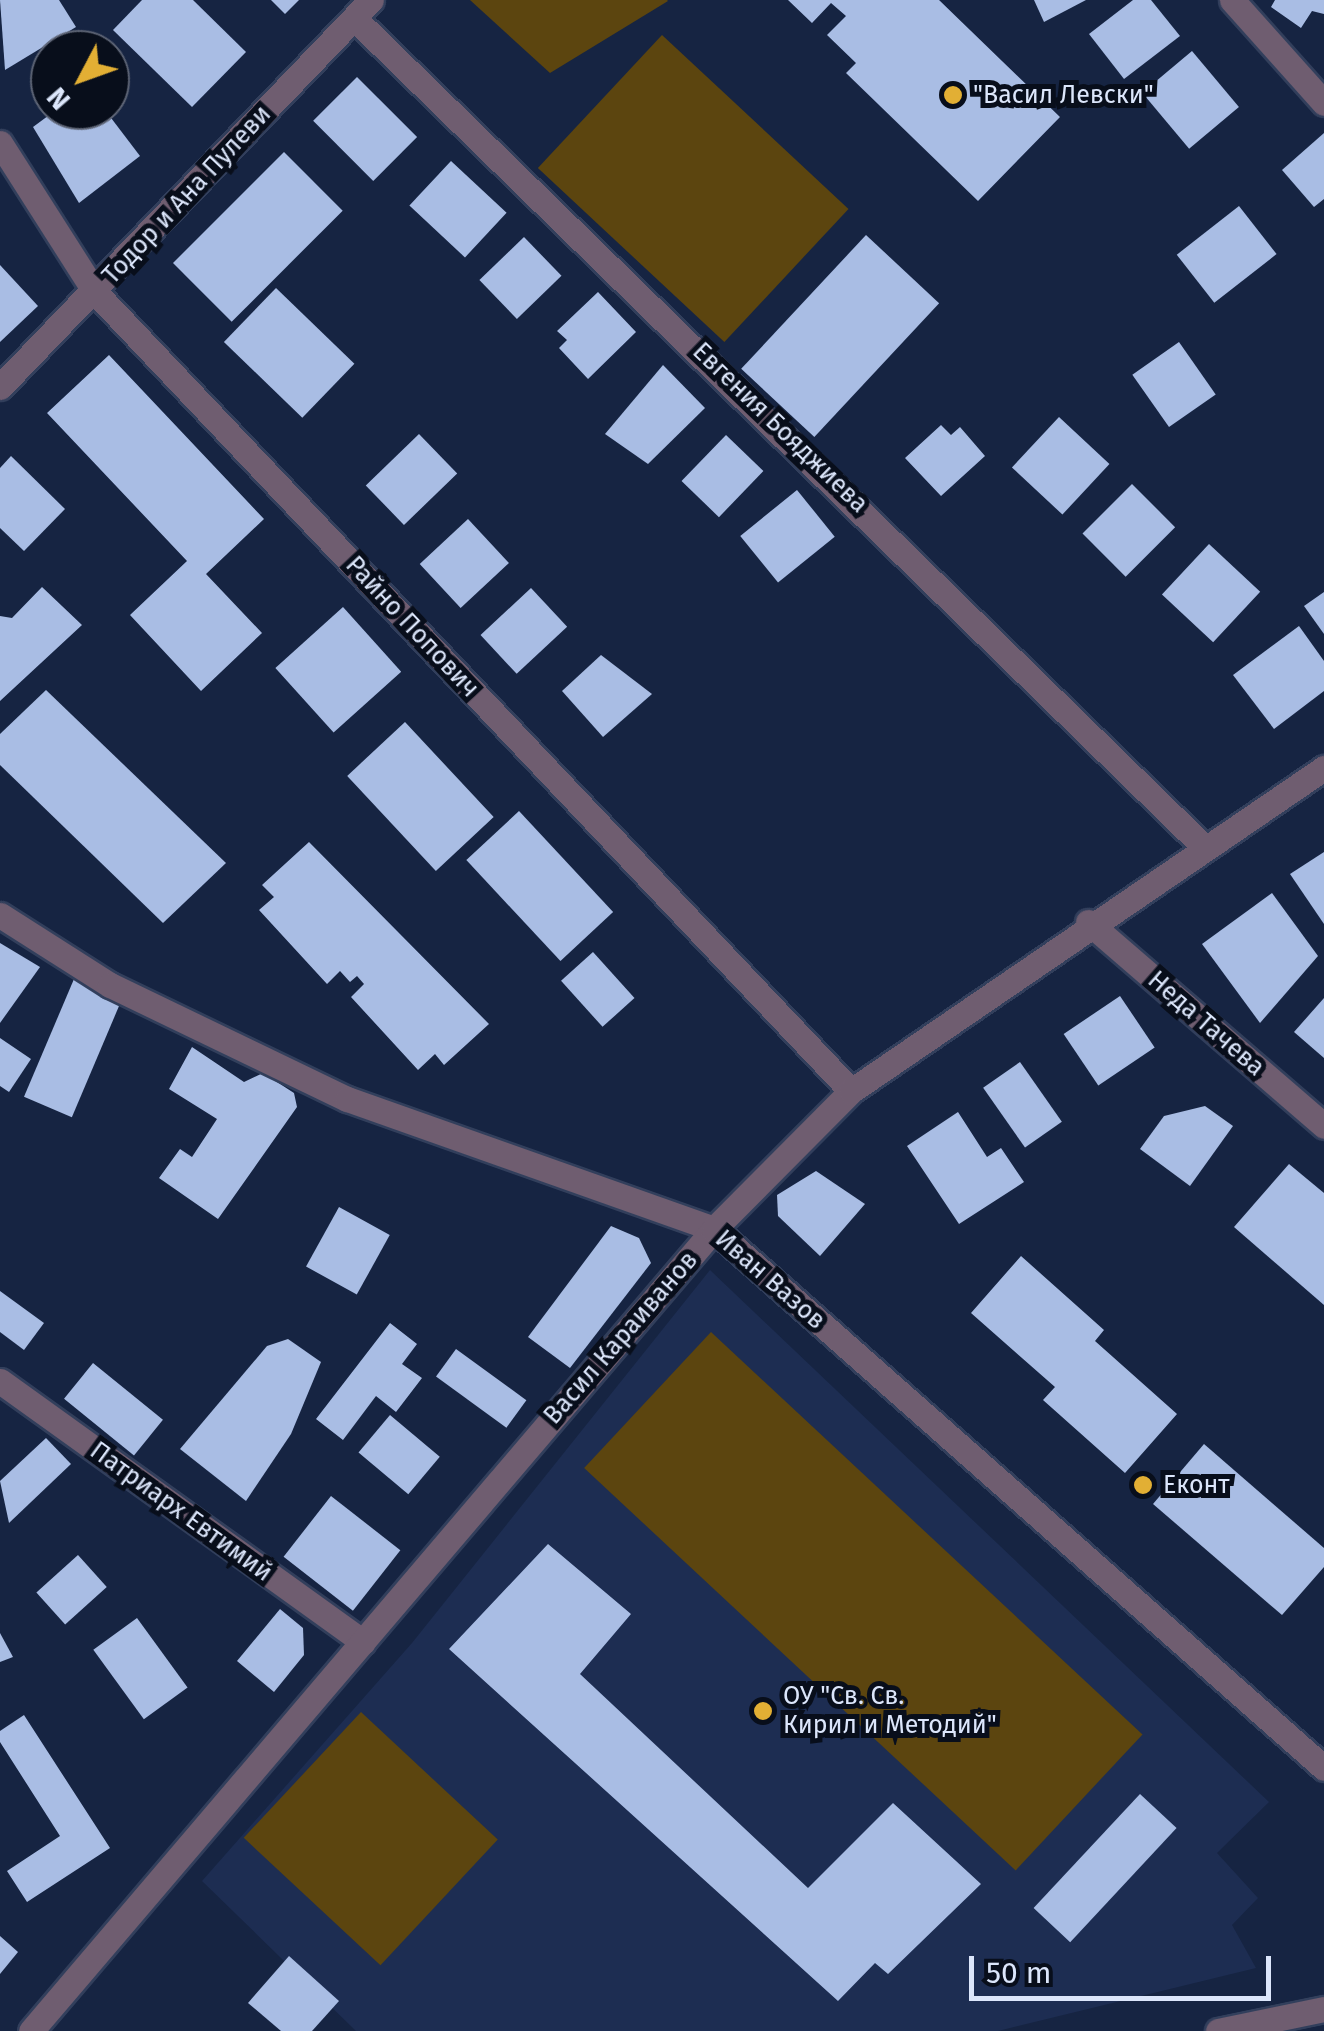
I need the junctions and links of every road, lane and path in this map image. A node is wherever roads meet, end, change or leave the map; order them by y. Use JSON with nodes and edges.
{"nodes":[{"id":1,"x":1232,"y":0,"type":"edge"},
{"id":2,"x":362,"y":9,"type":"edge"},
{"id":3,"x":1324,"y":102,"type":"edge"},
{"id":4,"x":0,"y":142,"type":"edge"},
{"id":5,"x":95,"y":292,"type":"junction"},
{"id":6,"x":0,"y":387,"type":"edge"},
{"id":7,"x":1324,"y":768,"type":"edge"},
{"id":8,"x":1200,"y":844,"type":"junction"},
{"id":9,"x":0,"y":915,"type":"edge"},
{"id":10,"x":1088,"y":922,"type":"junction"},
{"id":11,"x":851,"y":1091,"type":"junction"},
{"id":12,"x":1324,"y":1126,"type":"edge"},
{"id":13,"x":714,"y":1229,"type":"junction"},
{"id":14,"x":0,"y":1381,"type":"edge"},
{"id":15,"x":362,"y":1642,"type":"junction"},
{"id":16,"x":1324,"y":1768,"type":"edge"},
{"id":17,"x":1324,"y":2009,"type":"edge"},
{"id":18,"x":31,"y":2031,"type":"edge"},
{"id":19,"x":1218,"y":2031,"type":"edge"}],
"edges":[{"from":1,"to":3,"type":"street"},
{"from":2,"to":5,"type":"street","name":"Тодор и Ана Пулеви"},
{"from":2,"to":8,"type":"street","name":"Евгения Бояджиева"},
{"from":4,"to":5,"type":"street","name":"Райно Попович"},
{"from":5,"to":6,"type":"street","name":"Тодор и Ана Пулеви"},
{"from":5,"to":11,"type":"street","name":"Райно Попович"},
{"from":7,"to":8,"type":"street","name":"Васил Караиванов"},
{"from":8,"to":10,"type":"street","name":"Васил Караиванов"},
{"from":9,"to":13,"type":"street","name":"Иван Вазов"},
{"from":10,"to":11,"type":"street","name":"Васил Караиванов"},
{"from":10,"to":12,"type":"street","name":"Неда Тачева"},
{"from":11,"to":13,"type":"street","name":"Васил Караиванов"},
{"from":13,"to":15,"type":"street","name":"Васил Караиванов"},
{"from":13,"to":16,"type":"street","name":"Иван Вазов"},
{"from":14,"to":15,"type":"street","name":"Патриарх Евтимий"},
{"from":15,"to":18,"type":"street","name":"Васил Караиванов"},
{"from":17,"to":19,"type":"street"}]}
